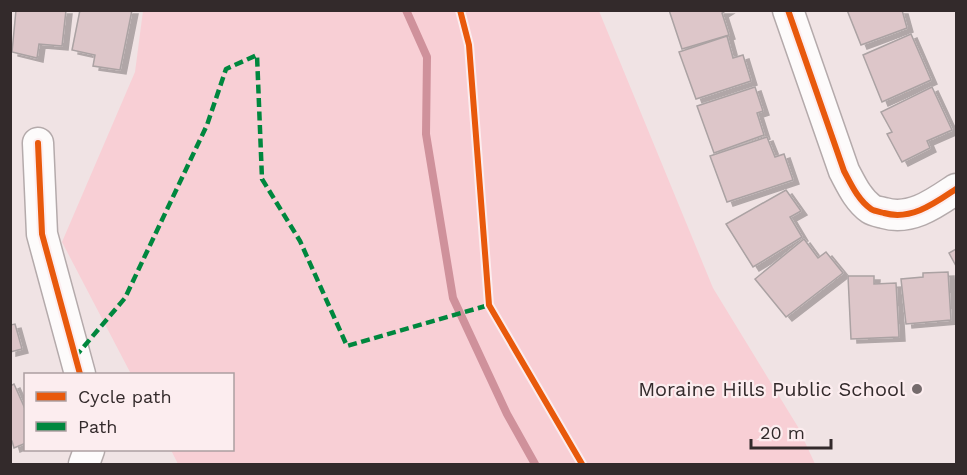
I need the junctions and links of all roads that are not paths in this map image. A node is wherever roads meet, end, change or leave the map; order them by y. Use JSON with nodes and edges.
{"nodes":[{"id":1,"x":788,"y":10,"type":"edge"},
{"id":2,"x":38,"y":143,"type":"dead end"},
{"id":3,"x":957,"y":189,"type":"edge"},
{"id":4,"x":79,"y":373,"type":"edge"}],
"edges":[{"from":1,"to":3,"type":"street"},
{"from":2,"to":4,"type":"street"}]}
